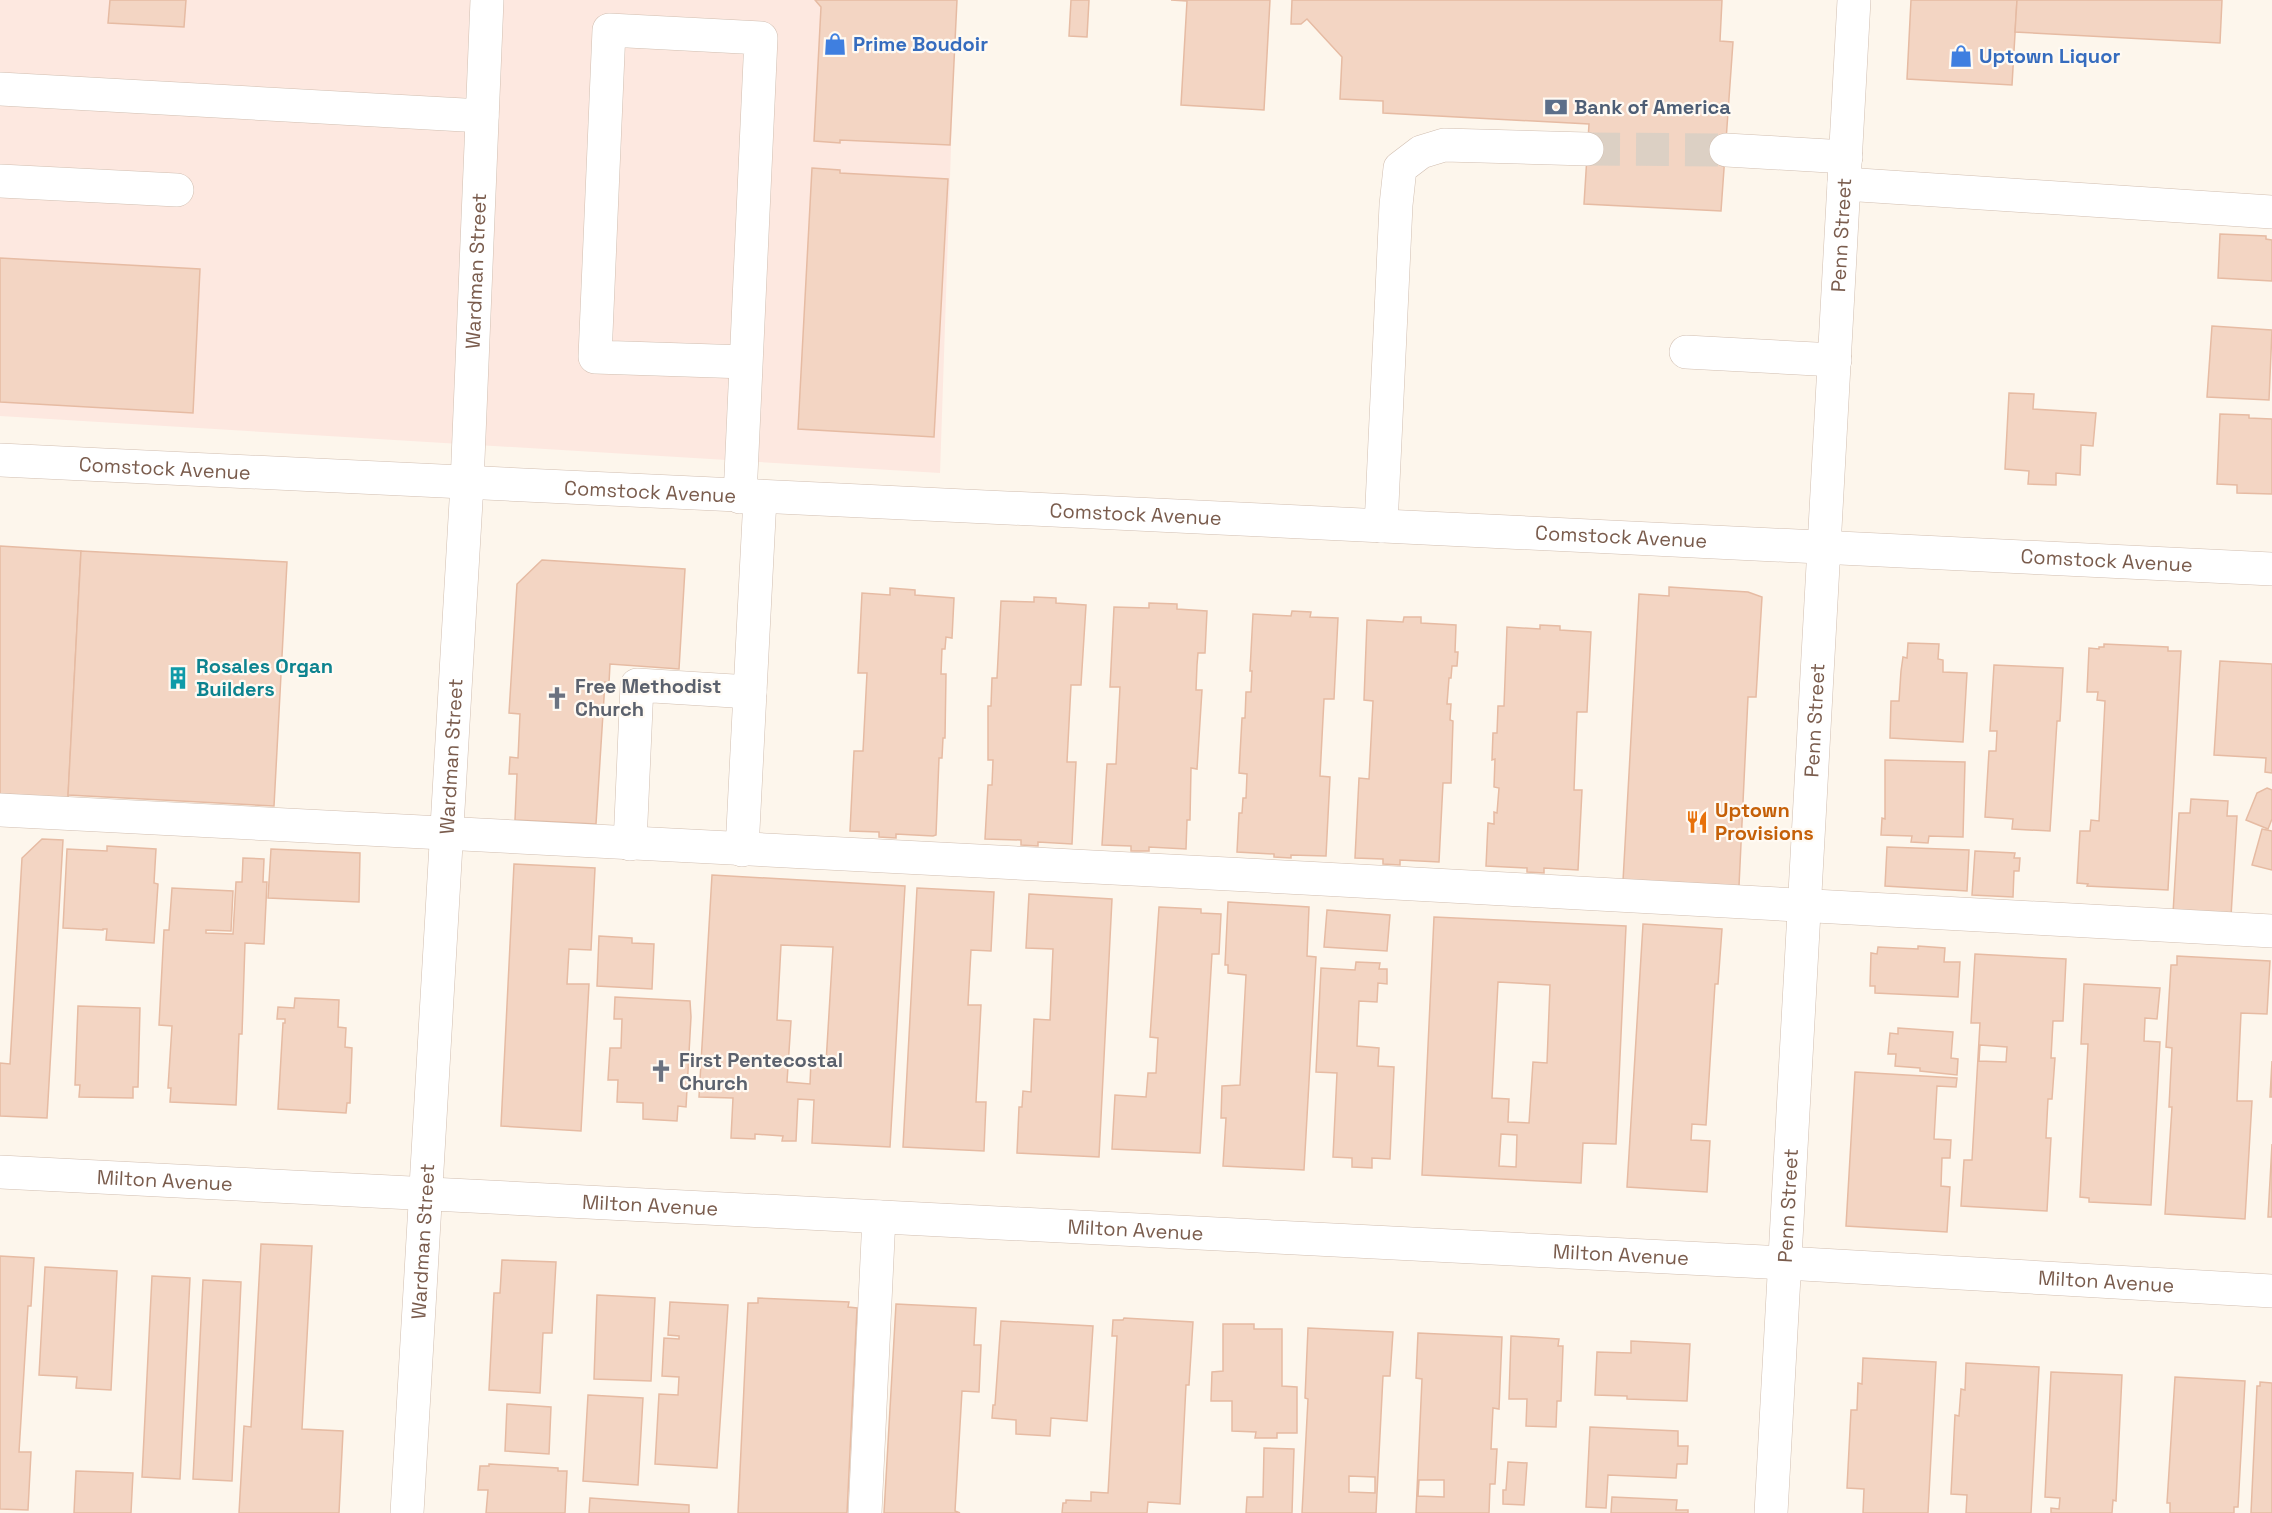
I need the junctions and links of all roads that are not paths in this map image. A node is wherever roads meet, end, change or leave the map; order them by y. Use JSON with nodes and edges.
{"nodes":[{"id":1,"x":487,"y":0,"type":"edge"},
{"id":2,"x":1854,"y":0,"type":"edge"},
{"id":3,"x":0,"y":89,"type":"edge"},
{"id":4,"x":482,"y":116,"type":"junction"},
{"id":5,"x":1587,"y":149,"type":"tunnel mouth"},
{"id":6,"x":1726,"y":150,"type":"tunnel mouth"},
{"id":7,"x":1845,"y":170,"type":"junction"},
{"id":8,"x":0,"y":181,"type":"edge"},
{"id":9,"x":177,"y":190,"type":"dead end"},
{"id":10,"x":2272,"y":212,"type":"edge"},
{"id":11,"x":1686,"y":352,"type":"dead end"},
{"id":12,"x":1835,"y":360,"type":"junction"},
{"id":13,"x":746,"y":362,"type":"junction"},
{"id":14,"x":0,"y":460,"type":"edge"},
{"id":15,"x":467,"y":484,"type":"junction"},
{"id":16,"x":750,"y":497,"type":"junction"},
{"id":17,"x":1381,"y":526,"type":"junction"},
{"id":18,"x":1824,"y":545,"type":"junction"},
{"id":19,"x":2272,"y":569,"type":"edge"},
{"id":20,"x":750,"y":692,"type":"junction"},
{"id":21,"x":0,"y":810,"type":"edge"},
{"id":22,"x":447,"y":835,"type":"junction"},
{"id":23,"x":630,"y":844,"type":"junction"},
{"id":24,"x":742,"y":850,"type":"junction"},
{"id":25,"x":1805,"y":903,"type":"junction"},
{"id":26,"x":2272,"y":931,"type":"edge"},
{"id":27,"x":0,"y":1172,"type":"edge"},
{"id":28,"x":426,"y":1193,"type":"junction"},
{"id":29,"x":879,"y":1216,"type":"junction"},
{"id":30,"x":1785,"y":1263,"type":"junction"},
{"id":31,"x":2272,"y":1292,"type":"edge"},
{"id":32,"x":407,"y":1513,"type":"edge"},
{"id":33,"x":865,"y":1513,"type":"edge"},
{"id":34,"x":1772,"y":1513,"type":"edge"}],
"edges":[{"from":1,"to":4,"type":"street","name":"Wardman Street"},
{"from":2,"to":7,"type":"street","name":"Penn Street"},
{"from":3,"to":4,"type":"street"},
{"from":4,"to":15,"type":"street","name":"Wardman Street"},
{"from":5,"to":17,"type":"street"},
{"from":6,"to":7,"type":"street"},
{"from":7,"to":10,"type":"street"},
{"from":7,"to":12,"type":"street","name":"Penn Street"},
{"from":8,"to":9,"type":"street"},
{"from":11,"to":12,"type":"street"},
{"from":12,"to":18,"type":"street","name":"Penn Street"},
{"from":13,"to":13,"type":"street"},
{"from":13,"to":16,"type":"street"},
{"from":14,"to":15,"type":"street","name":"Comstock Avenue"},
{"from":15,"to":16,"type":"street","name":"Comstock Avenue"},
{"from":15,"to":22,"type":"street","name":"Wardman Street"},
{"from":16,"to":17,"type":"street","name":"Comstock Avenue"},
{"from":16,"to":20,"type":"street"},
{"from":17,"to":18,"type":"street","name":"Comstock Avenue"},
{"from":18,"to":19,"type":"street","name":"Comstock Avenue"},
{"from":18,"to":25,"type":"street","name":"Penn Street"},
{"from":20,"to":23,"type":"street"},
{"from":20,"to":24,"type":"street"},
{"from":21,"to":22,"type":"street"},
{"from":22,"to":23,"type":"street"},
{"from":22,"to":28,"type":"street","name":"Wardman Street"},
{"from":23,"to":24,"type":"street"},
{"from":24,"to":25,"type":"street"},
{"from":25,"to":26,"type":"street"},
{"from":25,"to":30,"type":"street","name":"Penn Street"},
{"from":27,"to":28,"type":"street","name":"Milton Avenue"},
{"from":28,"to":29,"type":"street","name":"Milton Avenue"},
{"from":28,"to":32,"type":"street","name":"Wardman Street"},
{"from":29,"to":30,"type":"street","name":"Milton Avenue"},
{"from":29,"to":33,"type":"street"},
{"from":30,"to":31,"type":"street","name":"Milton Avenue"},
{"from":30,"to":34,"type":"street","name":"Penn Street"}]}
